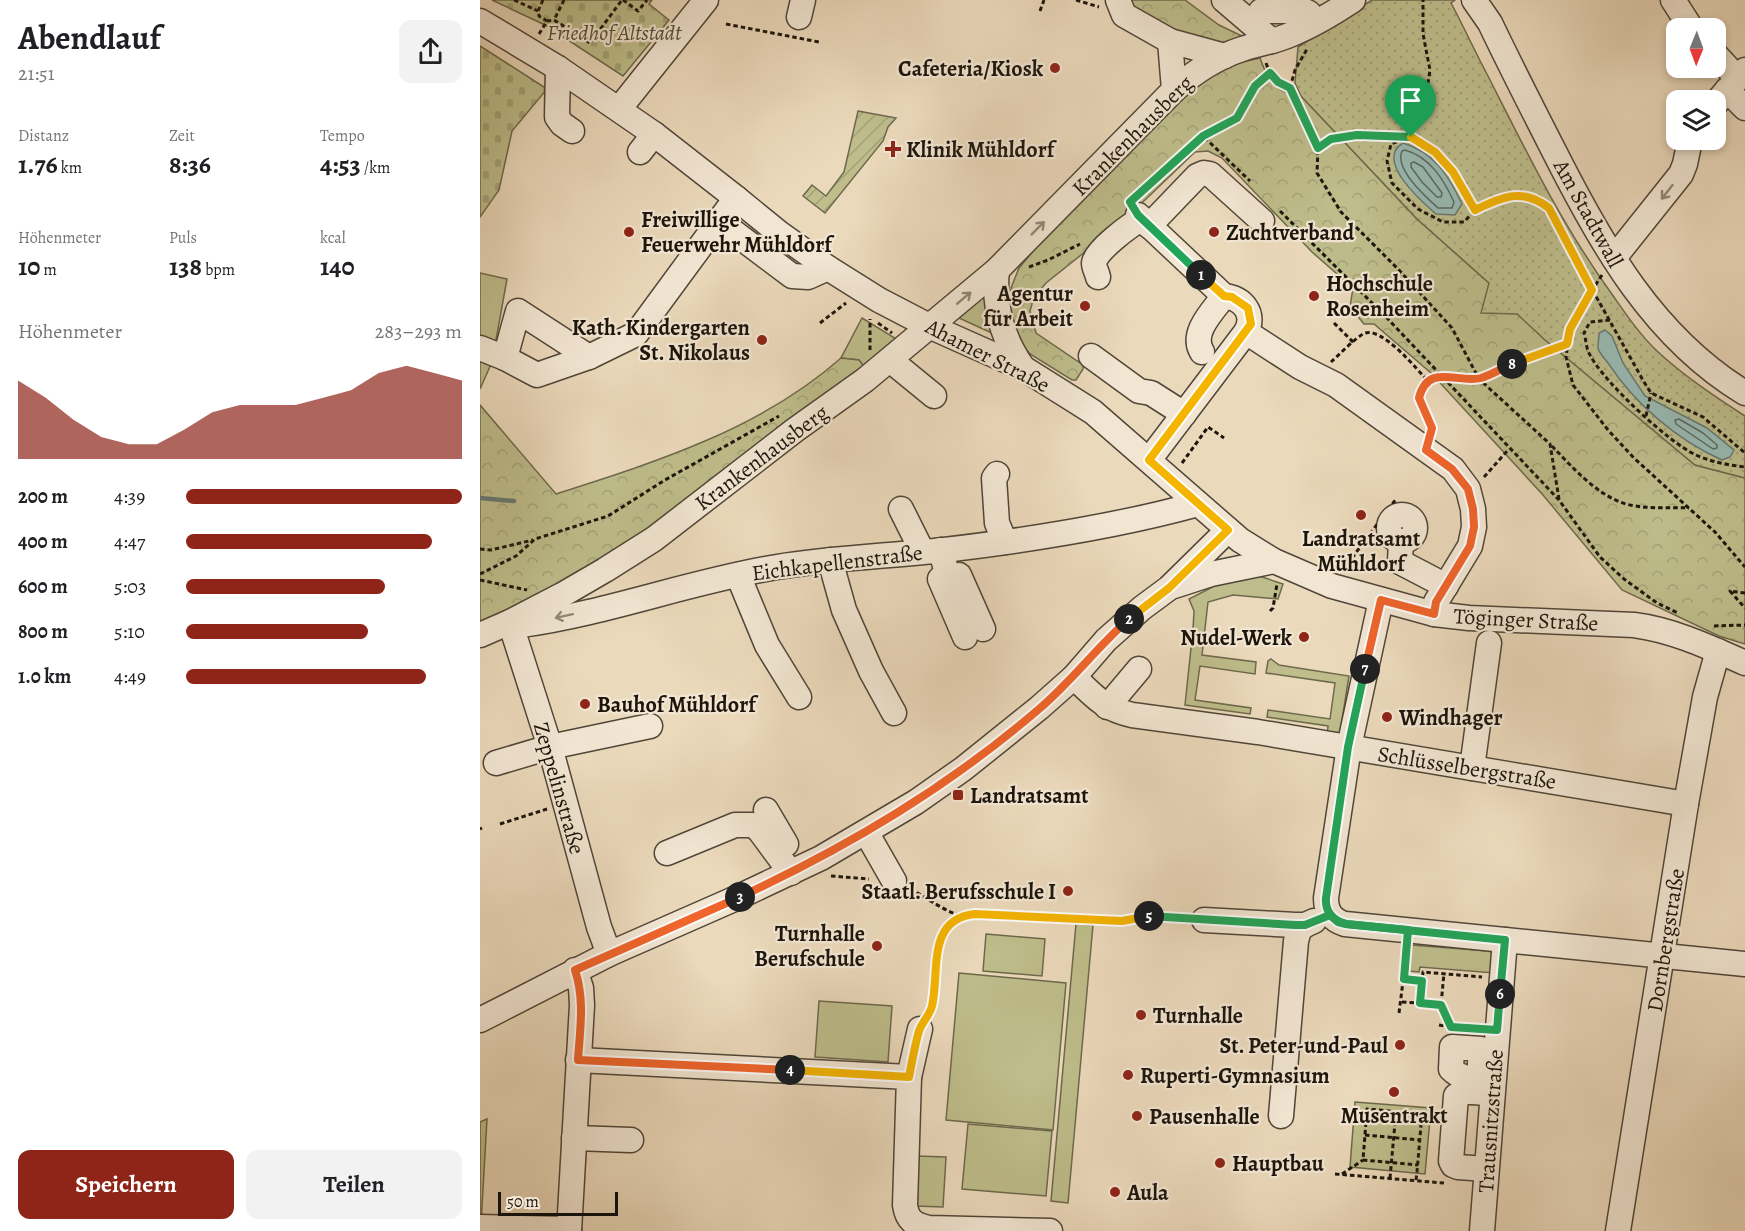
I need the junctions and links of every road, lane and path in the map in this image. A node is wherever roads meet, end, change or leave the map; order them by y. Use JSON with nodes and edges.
{"nodes":[{"id":1,"x":514,"y":0,"type":"edge"},
{"id":2,"x":543,"y":0,"type":"edge"},
{"id":3,"x":564,"y":0,"type":"edge"},
{"id":4,"x":623,"y":0,"type":"edge"},
{"id":5,"x":647,"y":0,"type":"edge"},
{"id":6,"x":705,"y":0,"type":"edge"},
{"id":7,"x":1044,"y":0,"type":"edge"},
{"id":8,"x":1118,"y":0,"type":"edge"},
{"id":9,"x":1224,"y":0,"type":"edge"},
{"id":10,"x":1353,"y":0,"type":"edge"},
{"id":11,"x":1423,"y":0,"type":"edge"},
{"id":12,"x":1474,"y":0,"type":"edge"},
{"id":13,"x":1673,"y":0,"type":"edge"},
{"id":14,"x":538,"y":10,"type":"junction"},
{"id":15,"x":1261,"y":10,"type":"dead end"},
{"id":16,"x":1040,"y":11,"type":"dead end"},
{"id":17,"x":1685,"y":18,"type":"edge"},
{"id":18,"x":480,"y":21,"type":"edge"},
{"id":19,"x":547,"y":21,"type":"dead end"},
{"id":20,"x":1316,"y":22,"type":"junction"},
{"id":21,"x":726,"y":24,"type":"dead end"},
{"id":22,"x":1170,"y":41,"type":"junction"},
{"id":23,"x":819,"y":42,"type":"dead end"},
{"id":24,"x":1266,"y":43,"type":"junction"},
{"id":25,"x":1307,"y":48,"type":"dead end"},
{"id":26,"x":1225,"y":56,"type":"junction"},
{"id":27,"x":558,"y":68,"type":"junction"},
{"id":28,"x":1270,"y":73,"type":"junction"},
{"id":29,"x":1731,"y":85,"type":"edge"},
{"id":30,"x":1290,"y":88,"type":"junction"},
{"id":31,"x":1174,"y":90,"type":"junction"},
{"id":32,"x":1745,"y":108,"type":"edge"},
{"id":33,"x":619,"y":109,"type":"junction"},
{"id":34,"x":572,"y":131,"type":"dead end"},
{"id":35,"x":1203,"y":136,"type":"junction"},
{"id":36,"x":1411,"y":137,"type":"junction"},
{"id":37,"x":1318,"y":148,"type":"junction"},
{"id":38,"x":1688,"y":150,"type":"edge"},
{"id":39,"x":1252,"y":184,"type":"dead end"},
{"id":40,"x":736,"y":198,"type":"junction"},
{"id":41,"x":1475,"y":210,"type":"junction"},
{"id":42,"x":1270,"y":215,"type":"joint"},
{"id":43,"x":1143,"y":220,"type":"junction"},
{"id":44,"x":719,"y":221,"type":"junction"},
{"id":45,"x":1085,"y":240,"type":"dead end"},
{"id":46,"x":1614,"y":258,"type":"junction"},
{"id":47,"x":1032,"y":267,"type":"dead end"},
{"id":48,"x":828,"y":268,"type":"junction"},
{"id":49,"x":997,"y":270,"type":"junction"},
{"id":50,"x":1098,"y":277,"type":"dead end"},
{"id":51,"x":1592,"y":290,"type":"junction"},
{"id":52,"x":1224,"y":296,"type":"junction"},
{"id":53,"x":846,"y":303,"type":"dead end"},
{"id":54,"x":870,"y":318,"type":"dead end"},
{"id":55,"x":1610,"y":320,"type":"junction"},
{"id":56,"x":820,"y":323,"type":"dead end"},
{"id":57,"x":1334,"y":323,"type":"dead end"},
{"id":58,"x":929,"y":326,"type":"junction"},
{"id":59,"x":1246,"y":332,"type":"junction"},
{"id":60,"x":1354,"y":343,"type":"junction"},
{"id":61,"x":1567,"y":344,"type":"junction"},
{"id":62,"x":480,"y":348,"type":"edge"},
{"id":63,"x":1202,"y":352,"type":"dead end"},
{"id":64,"x":1091,"y":356,"type":"dead end"},
{"id":65,"x":590,"y":357,"type":"junction"},
{"id":66,"x":505,"y":358,"type":"junction"},
{"id":67,"x":890,"y":360,"type":"junction"},
{"id":68,"x":1023,"y":368,"type":"junction"},
{"id":69,"x":1316,"y":375,"type":"junction"},
{"id":70,"x":1441,"y":375,"type":"junction"},
{"id":71,"x":869,"y":376,"type":"junction"},
{"id":72,"x":1479,"y":379,"type":"junction"},
{"id":73,"x":1429,"y":382,"type":"junction"},
{"id":74,"x":1651,"y":393,"type":"junction"},
{"id":75,"x":1745,"y":393,"type":"edge"},
{"id":76,"x":934,"y":396,"type":"dead end"},
{"id":77,"x":782,"y":413,"type":"dead end"},
{"id":78,"x":1184,"y":414,"type":"junction"},
{"id":79,"x":1646,"y":416,"type":"junction"},
{"id":80,"x":1224,"y":438,"type":"dead end"},
{"id":81,"x":1550,"y":444,"type":"junction"},
{"id":82,"x":1509,"y":448,"type":"junction"},
{"id":83,"x":1426,"y":450,"type":"junction"},
{"id":84,"x":1745,"y":453,"type":"edge"},
{"id":85,"x":1149,"y":460,"type":"junction"},
{"id":86,"x":1745,"y":467,"type":"edge"},
{"id":87,"x":998,"y":474,"type":"dead end"},
{"id":88,"x":1171,"y":479,"type":"junction"},
{"id":89,"x":1468,"y":489,"type":"junction"},
{"id":90,"x":1396,"y":499,"type":"dead end"},
{"id":91,"x":1559,"y":500,"type":"junction"},
{"id":92,"x":1198,"y":504,"type":"junction"},
{"id":93,"x":1690,"y":508,"type":"junction"},
{"id":94,"x":901,"y":509,"type":"dead end"},
{"id":95,"x":1234,"y":535,"type":"junction"},
{"id":96,"x":535,"y":539,"type":"junction"},
{"id":97,"x":1401,"y":541,"type":"dead end"},
{"id":98,"x":1005,"y":542,"type":"junction"},
{"id":99,"x":480,"y":549,"type":"edge"},
{"id":100,"x":931,"y":550,"type":"junction"},
{"id":101,"x":830,"y":560,"type":"junction"},
{"id":102,"x":1279,"y":563,"type":"junction"},
{"id":103,"x":1745,"y":567,"type":"edge"},
{"id":104,"x":480,"y":574,"type":"edge"},
{"id":105,"x":1211,"y":574,"type":"junction"},
{"id":106,"x":738,"y":575,"type":"junction"},
{"id":107,"x":480,"y":580,"type":"edge"},
{"id":108,"x":1332,"y":586,"type":"junction"},
{"id":109,"x":1446,"y":586,"type":"junction"},
{"id":110,"x":1169,"y":588,"type":"junction"},
{"id":111,"x":1745,"y":593,"type":"edge"},
{"id":112,"x":521,"y":597,"type":"dead end"},
{"id":113,"x":1381,"y":600,"type":"junction"},
{"id":114,"x":1745,"y":608,"type":"edge"},
{"id":115,"x":1270,"y":611,"type":"dead end"},
{"id":116,"x":1434,"y":614,"type":"junction"},
{"id":117,"x":1683,"y":615,"type":"dead end"},
{"id":118,"x":510,"y":622,"type":"junction"},
{"id":119,"x":1710,"y":625,"type":"dead end"},
{"id":120,"x":1745,"y":625,"type":"edge"},
{"id":121,"x":974,"y":633,"type":"dead end"},
{"id":122,"x":480,"y":635,"type":"edge"},
{"id":123,"x":1489,"y":643,"type":"dead end"},
{"id":124,"x":1718,"y":651,"type":"junction"},
{"id":125,"x":1745,"y":663,"type":"edge"},
{"id":126,"x":1139,"y":669,"type":"dead end"},
{"id":127,"x":1074,"y":677,"type":"junction"},
{"id":128,"x":799,"y":696,"type":"dead end"},
{"id":129,"x":1107,"y":707,"type":"junction"},
{"id":130,"x":894,"y":713,"type":"dead end"},
{"id":131,"x":650,"y":726,"type":"dead end"},
{"id":132,"x":550,"y":747,"type":"junction"},
{"id":133,"x":1348,"y":747,"type":"junction"},
{"id":134,"x":496,"y":763,"type":"dead end"},
{"id":135,"x":1472,"y":768,"type":"junction"},
{"id":136,"x":566,"y":803,"type":"junction"},
{"id":137,"x":1686,"y":804,"type":"junction"},
{"id":138,"x":766,"y":810,"type":"dead end"},
{"id":139,"x":500,"y":824,"type":"dead end"},
{"id":140,"x":866,"y":832,"type":"junction"},
{"id":141,"x":667,"y":853,"type":"dead end"},
{"id":142,"x":796,"y":871,"type":"junction"},
{"id":143,"x":894,"y":881,"type":"dead end"},
{"id":144,"x":1330,"y":915,"type":"junction"},
{"id":145,"x":1204,"y":920,"type":"joint"},
{"id":146,"x":1305,"y":925,"type":"junction"},
{"id":147,"x":1408,"y":930,"type":"junction"},
{"id":148,"x":1505,"y":940,"type":"junction"},
{"id":149,"x":609,"y":954,"type":"junction"},
{"id":150,"x":1662,"y":956,"type":"junction"},
{"id":151,"x":1745,"y":963,"type":"edge"},
{"id":152,"x":575,"y":970,"type":"junction"},
{"id":153,"x":1444,"y":974,"type":"junction"},
{"id":154,"x":1502,"y":978,"type":"junction"},
{"id":155,"x":1404,"y":979,"type":"junction"},
{"id":156,"x":1422,"y":981,"type":"junction"},
{"id":157,"x":1402,"y":1002,"type":"junction"},
{"id":158,"x":1420,"y":1003,"type":"junction"},
{"id":159,"x":1441,"y":1005,"type":"junction"},
{"id":160,"x":1400,"y":1013,"type":"dead end"},
{"id":161,"x":480,"y":1020,"type":"edge"},
{"id":162,"x":1439,"y":1025,"type":"dead end"},
{"id":163,"x":1451,"y":1027,"type":"junction"},
{"id":164,"x":1457,"y":1028,"type":"dead end"},
{"id":165,"x":920,"y":1029,"type":"joint"},
{"id":166,"x":578,"y":1060,"type":"junction"},
{"id":167,"x":909,"y":1077,"type":"junction"},
{"id":168,"x":1488,"y":1084,"type":"junction"},
{"id":169,"x":1396,"y":1112,"type":"junction"},
{"id":170,"x":1281,"y":1116,"type":"dead end"},
{"id":171,"x":1365,"y":1135,"type":"junction"},
{"id":172,"x":574,"y":1138,"type":"junction"},
{"id":173,"x":1393,"y":1138,"type":"junction"},
{"id":174,"x":630,"y":1140,"type":"dead end"},
{"id":175,"x":1420,"y":1140,"type":"junction"},
{"id":176,"x":1363,"y":1160,"type":"junction"},
{"id":177,"x":1391,"y":1163,"type":"junction"},
{"id":178,"x":1418,"y":1166,"type":"junction"},
{"id":179,"x":1486,"y":1169,"type":"junction"},
{"id":180,"x":1335,"y":1174,"type":"dead end"},
{"id":181,"x":1342,"y":1174,"type":"junction"},
{"id":182,"x":1390,"y":1178,"type":"junction"},
{"id":183,"x":1416,"y":1180,"type":"junction"},
{"id":184,"x":1451,"y":1184,"type":"dead end"},
{"id":185,"x":480,"y":1227,"type":"edge"},
{"id":186,"x":928,"y":1229,"type":"edge"},
{"id":187,"x":569,"y":1230,"type":"edge"},
{"id":188,"x":1050,"y":1231,"type":"edge"},
{"id":189,"x":1482,"y":1231,"type":"edge"},
{"id":190,"x":1618,"y":1231,"type":"edge"}],
"edges":[{"from":1,"to":14,"type":"path"},
{"from":2,"to":14,"type":"path"},
{"from":3,"to":4,"type":"path"},
{"from":4,"to":5,"type":"path"},
{"from":6,"to":33,"type":"street"},
{"from":7,"to":16,"type":"path"},
{"from":8,"to":22,"type":"street"},
{"from":9,"to":24,"type":"street"},
{"from":10,"to":20,"type":"street","name":"Krankenhausberg"},
{"from":11,"to":36,"type":"path"},
{"from":12,"to":46,"type":"street","name":"Am Stadtwall"},
{"from":13,"to":17,"type":"street"},
{"from":14,"to":19,"type":"path"},
{"from":15,"to":20,"type":"street"},
{"from":18,"to":27,"type":"street","name":"Ahamer Straße"},
{"from":20,"to":24,"type":"street","name":"Krankenhausberg"},
{"from":21,"to":23,"type":"path"},
{"from":22,"to":26,"type":"street"},
{"from":22,"to":31,"type":"street"},
{"from":24,"to":26,"type":"street","name":"Krankenhausberg"},
{"from":24,"to":28,"type":"path"},
{"from":25,"to":30,"type":"path"},
{"from":26,"to":31,"type":"street","name":"Krankenhausberg"},
{"from":27,"to":33,"type":"street","name":"Ahamer Straße"},
{"from":27,"to":34,"type":"street"},
{"from":28,"to":30,"type":"path"},
{"from":28,"to":35,"type":"path"},
{"from":29,"to":32,"type":"street"},
{"from":30,"to":37,"type":"path"},
{"from":49,"to":31,"type":"street","name":"Krankenhausberg","one_way":true},
{"from":33,"to":40,"type":"street","name":"Ahamer Straße"},
{"from":35,"to":39,"type":"path"},
{"from":35,"to":43,"type":"path"},
{"from":36,"to":37,"type":"path"},
{"from":36,"to":41,"type":"path"},
{"from":36,"to":41,"type":"path"},
{"from":37,"to":72,"type":"path"},
{"from":38,"to":46,"type":"street","one_way":true},
{"from":40,"to":44,"type":"street"},
{"from":40,"to":48,"type":"street","name":"Ahamer Straße"},
{"from":41,"to":51,"type":"path"},
{"from":42,"to":43,"type":"street"},
{"from":42,"to":70,"type":"path"},
{"from":43,"to":50,"type":"street"},
{"from":43,"to":52,"type":"street"},
{"from":44,"to":48,"type":"street"},
{"from":44,"to":65,"type":"street"},
{"from":45,"to":47,"type":"path"},
{"from":46,"to":51,"type":"path"},
{"from":46,"to":75,"type":"street","name":"Am Stadtwall"},
{"from":48,"to":58,"type":"street","name":"Ahamer Straße"},
{"from":58,"to":49,"type":"street","name":"Krankenhausberg","one_way":true},
{"from":49,"to":68,"type":"street"},
{"from":51,"to":55,"type":"path"},
{"from":51,"to":61,"type":"path"},
{"from":52,"to":59,"type":"street"},
{"from":52,"to":63,"type":"street"},
{"from":53,"to":56,"type":"path"},
{"from":54,"to":71,"type":"path"},
{"from":55,"to":74,"type":"path"},
{"from":55,"to":79,"type":"path"},
{"from":57,"to":60,"type":"path"},
{"from":58,"to":67,"type":"street","name":"Krankenhausberg"},
{"from":58,"to":68,"type":"street","name":"Ahamer Straße"},
{"from":59,"to":69,"type":"street"},
{"from":59,"to":78,"type":"street"},
{"from":60,"to":69,"type":"path"},
{"from":60,"to":73,"type":"path"},
{"from":61,"to":72,"type":"path"},
{"from":61,"to":93,"type":"path"},
{"from":62,"to":66,"type":"street"},
{"from":64,"to":78,"type":"street"},
{"from":65,"to":66,"type":"street"},
{"from":65,"to":66,"type":"street"},
{"from":67,"to":71,"type":"street","name":"Krankenhausberg"},
{"from":67,"to":76,"type":"street"},
{"from":68,"to":85,"type":"street","name":"Ahamer Straße"},
{"from":69,"to":83,"type":"street"},
{"from":70,"to":72,"type":"path"},
{"from":70,"to":73,"type":"path"},
{"from":70,"to":82,"type":"path"},
{"from":71,"to":118,"type":"street","name":"Krankenhausberg"},
{"from":72,"to":81,"type":"path"},
{"from":73,"to":83,"type":"path"},
{"from":74,"to":79,"type":"path"},
{"from":74,"to":84,"type":"path"},
{"from":77,"to":96,"type":"path"},
{"from":78,"to":85,"type":"street"},
{"from":79,"to":86,"type":"path"},
{"from":80,"to":88,"type":"path"},
{"from":81,"to":91,"type":"path"},
{"from":81,"to":93,"type":"path"},
{"from":82,"to":89,"type":"path"},
{"from":82,"to":91,"type":"path"},
{"from":83,"to":89,"type":"street"},
{"from":85,"to":88,"type":"street","name":"Ahamer Straße"},
{"from":87,"to":98,"type":"street"},
{"from":88,"to":92,"type":"street","name":"Ahamer Straße"},
{"from":89,"to":109,"type":"street"},
{"from":90,"to":108,"type":"path"},
{"from":91,"to":117,"type":"path"},
{"from":92,"to":95,"type":"street","name":"Ahamer Straße"},
{"from":92,"to":98,"type":"street","name":"Eichkapellenstraße"},
{"from":93,"to":103,"type":"path"},
{"from":94,"to":100,"type":"street"},
{"from":95,"to":102,"type":"street","name":"Töginger Straße"},
{"from":95,"to":105,"type":"street"},
{"from":95,"to":110,"type":"street"},
{"from":96,"to":99,"type":"path"},
{"from":96,"to":104,"type":"path"},
{"from":97,"to":109,"type":"street"},
{"from":98,"to":100,"type":"street","name":"Eichkapellenstraße"},
{"from":100,"to":101,"type":"street","name":"Eichkapellenstraße"},
{"from":100,"to":121,"type":"street"},
{"from":101,"to":106,"type":"street","name":"Eichkapellenstraße"},
{"from":101,"to":130,"type":"street"},
{"from":102,"to":105,"type":"street"},
{"from":102,"to":108,"type":"street","name":"Töginger Straße"},
{"from":102,"to":115,"type":"path"},
{"from":105,"to":110,"type":"street"},
{"from":106,"to":118,"type":"street","name":"Eichkapellenstraße","one_way":true},
{"from":106,"to":128,"type":"street"},
{"from":107,"to":112,"type":"path"},
{"from":108,"to":113,"type":"street","name":"Töginger Straße"},
{"from":109,"to":116,"type":"street"},
{"from":110,"to":127,"type":"street"},
{"from":111,"to":114,"type":"path"},
{"from":113,"to":116,"type":"street","name":"Töginger Straße"},
{"from":113,"to":133,"type":"street"},
{"from":116,"to":124,"type":"street","name":"Töginger Straße"},
{"from":118,"to":122,"type":"street","name":"Eichkapellenstraße"},
{"from":118,"to":132,"type":"street","name":"Zeppelinstraße"},
{"from":119,"to":120,"type":"path"},
{"from":123,"to":135,"type":"street"},
{"from":124,"to":125,"type":"street","name":"Töginger Straße"},
{"from":124,"to":137,"type":"street","name":"Dornbergstraße"},
{"from":126,"to":129,"type":"street"},
{"from":127,"to":129,"type":"street"},
{"from":127,"to":140,"type":"street"},
{"from":129,"to":133,"type":"street","name":"Schlüsselbergstraße"},
{"from":131,"to":132,"type":"street"},
{"from":132,"to":134,"type":"street"},
{"from":132,"to":136,"type":"street","name":"Zeppelinstraße"},
{"from":133,"to":135,"type":"street","name":"Schlüsselbergstraße"},
{"from":133,"to":144,"type":"street"},
{"from":135,"to":137,"type":"street","name":"Schlüsselbergstraße"},
{"from":136,"to":139,"type":"path"},
{"from":136,"to":149,"type":"street","name":"Zeppelinstraße"},
{"from":137,"to":150,"type":"street","name":"Dornbergstraße"},
{"from":138,"to":142,"type":"street"},
{"from":140,"to":142,"type":"street"},
{"from":140,"to":143,"type":"street"},
{"from":141,"to":142,"type":"street"},
{"from":142,"to":149,"type":"street"},
{"from":144,"to":146,"type":"street"},
{"from":144,"to":147,"type":"street"},
{"from":145,"to":146,"type":"street"},
{"from":145,"to":165,"type":"path"},
{"from":146,"to":170,"type":"street"},
{"from":147,"to":148,"type":"street"},
{"from":147,"to":155,"type":"path"},
{"from":148,"to":150,"type":"street"},
{"from":148,"to":154,"type":"street","name":"Trausnitzstraße"},
{"from":149,"to":152,"type":"street"},
{"from":150,"to":151,"type":"street"},
{"from":150,"to":190,"type":"street","name":"Dornbergstraße"},
{"from":152,"to":161,"type":"street"},
{"from":152,"to":166,"type":"street"},
{"from":153,"to":154,"type":"path"},
{"from":153,"to":156,"type":"path"},
{"from":153,"to":159,"type":"path"},
{"from":154,"to":168,"type":"street","name":"Trausnitzstraße"},
{"from":155,"to":156,"type":"path"},
{"from":155,"to":157,"type":"path"},
{"from":156,"to":158,"type":"path"},
{"from":157,"to":158,"type":"path"},
{"from":157,"to":160,"type":"path"},
{"from":158,"to":159,"type":"path"},
{"from":159,"to":163,"type":"path"},
{"from":162,"to":163,"type":"path"},
{"from":163,"to":164,"type":"path"},
{"from":165,"to":167,"type":"street"},
{"from":166,"to":167,"type":"street"},
{"from":166,"to":172,"type":"street"},
{"from":167,"to":186,"type":"street"},
{"from":168,"to":179,"type":"street","name":"Trausnitzstraße"},
{"from":168,"to":179,"type":"street"},
{"from":169,"to":171,"type":"path"},
{"from":169,"to":173,"type":"path"},
{"from":169,"to":175,"type":"path"},
{"from":171,"to":173,"type":"path"},
{"from":171,"to":176,"type":"path"},
{"from":172,"to":174,"type":"street"},
{"from":172,"to":187,"type":"street"},
{"from":173,"to":175,"type":"path"},
{"from":173,"to":177,"type":"path"},
{"from":175,"to":178,"type":"path"},
{"from":176,"to":177,"type":"path"},
{"from":176,"to":181,"type":"path"},
{"from":177,"to":178,"type":"path"},
{"from":177,"to":182,"type":"path"},
{"from":178,"to":183,"type":"path"},
{"from":179,"to":189,"type":"street","name":"Trausnitzstraße"},
{"from":180,"to":181,"type":"path"},
{"from":181,"to":182,"type":"path"},
{"from":182,"to":183,"type":"path"},
{"from":183,"to":184,"type":"path"},
{"from":185,"to":187,"type":"street"},
{"from":186,"to":188,"type":"street"}]}
